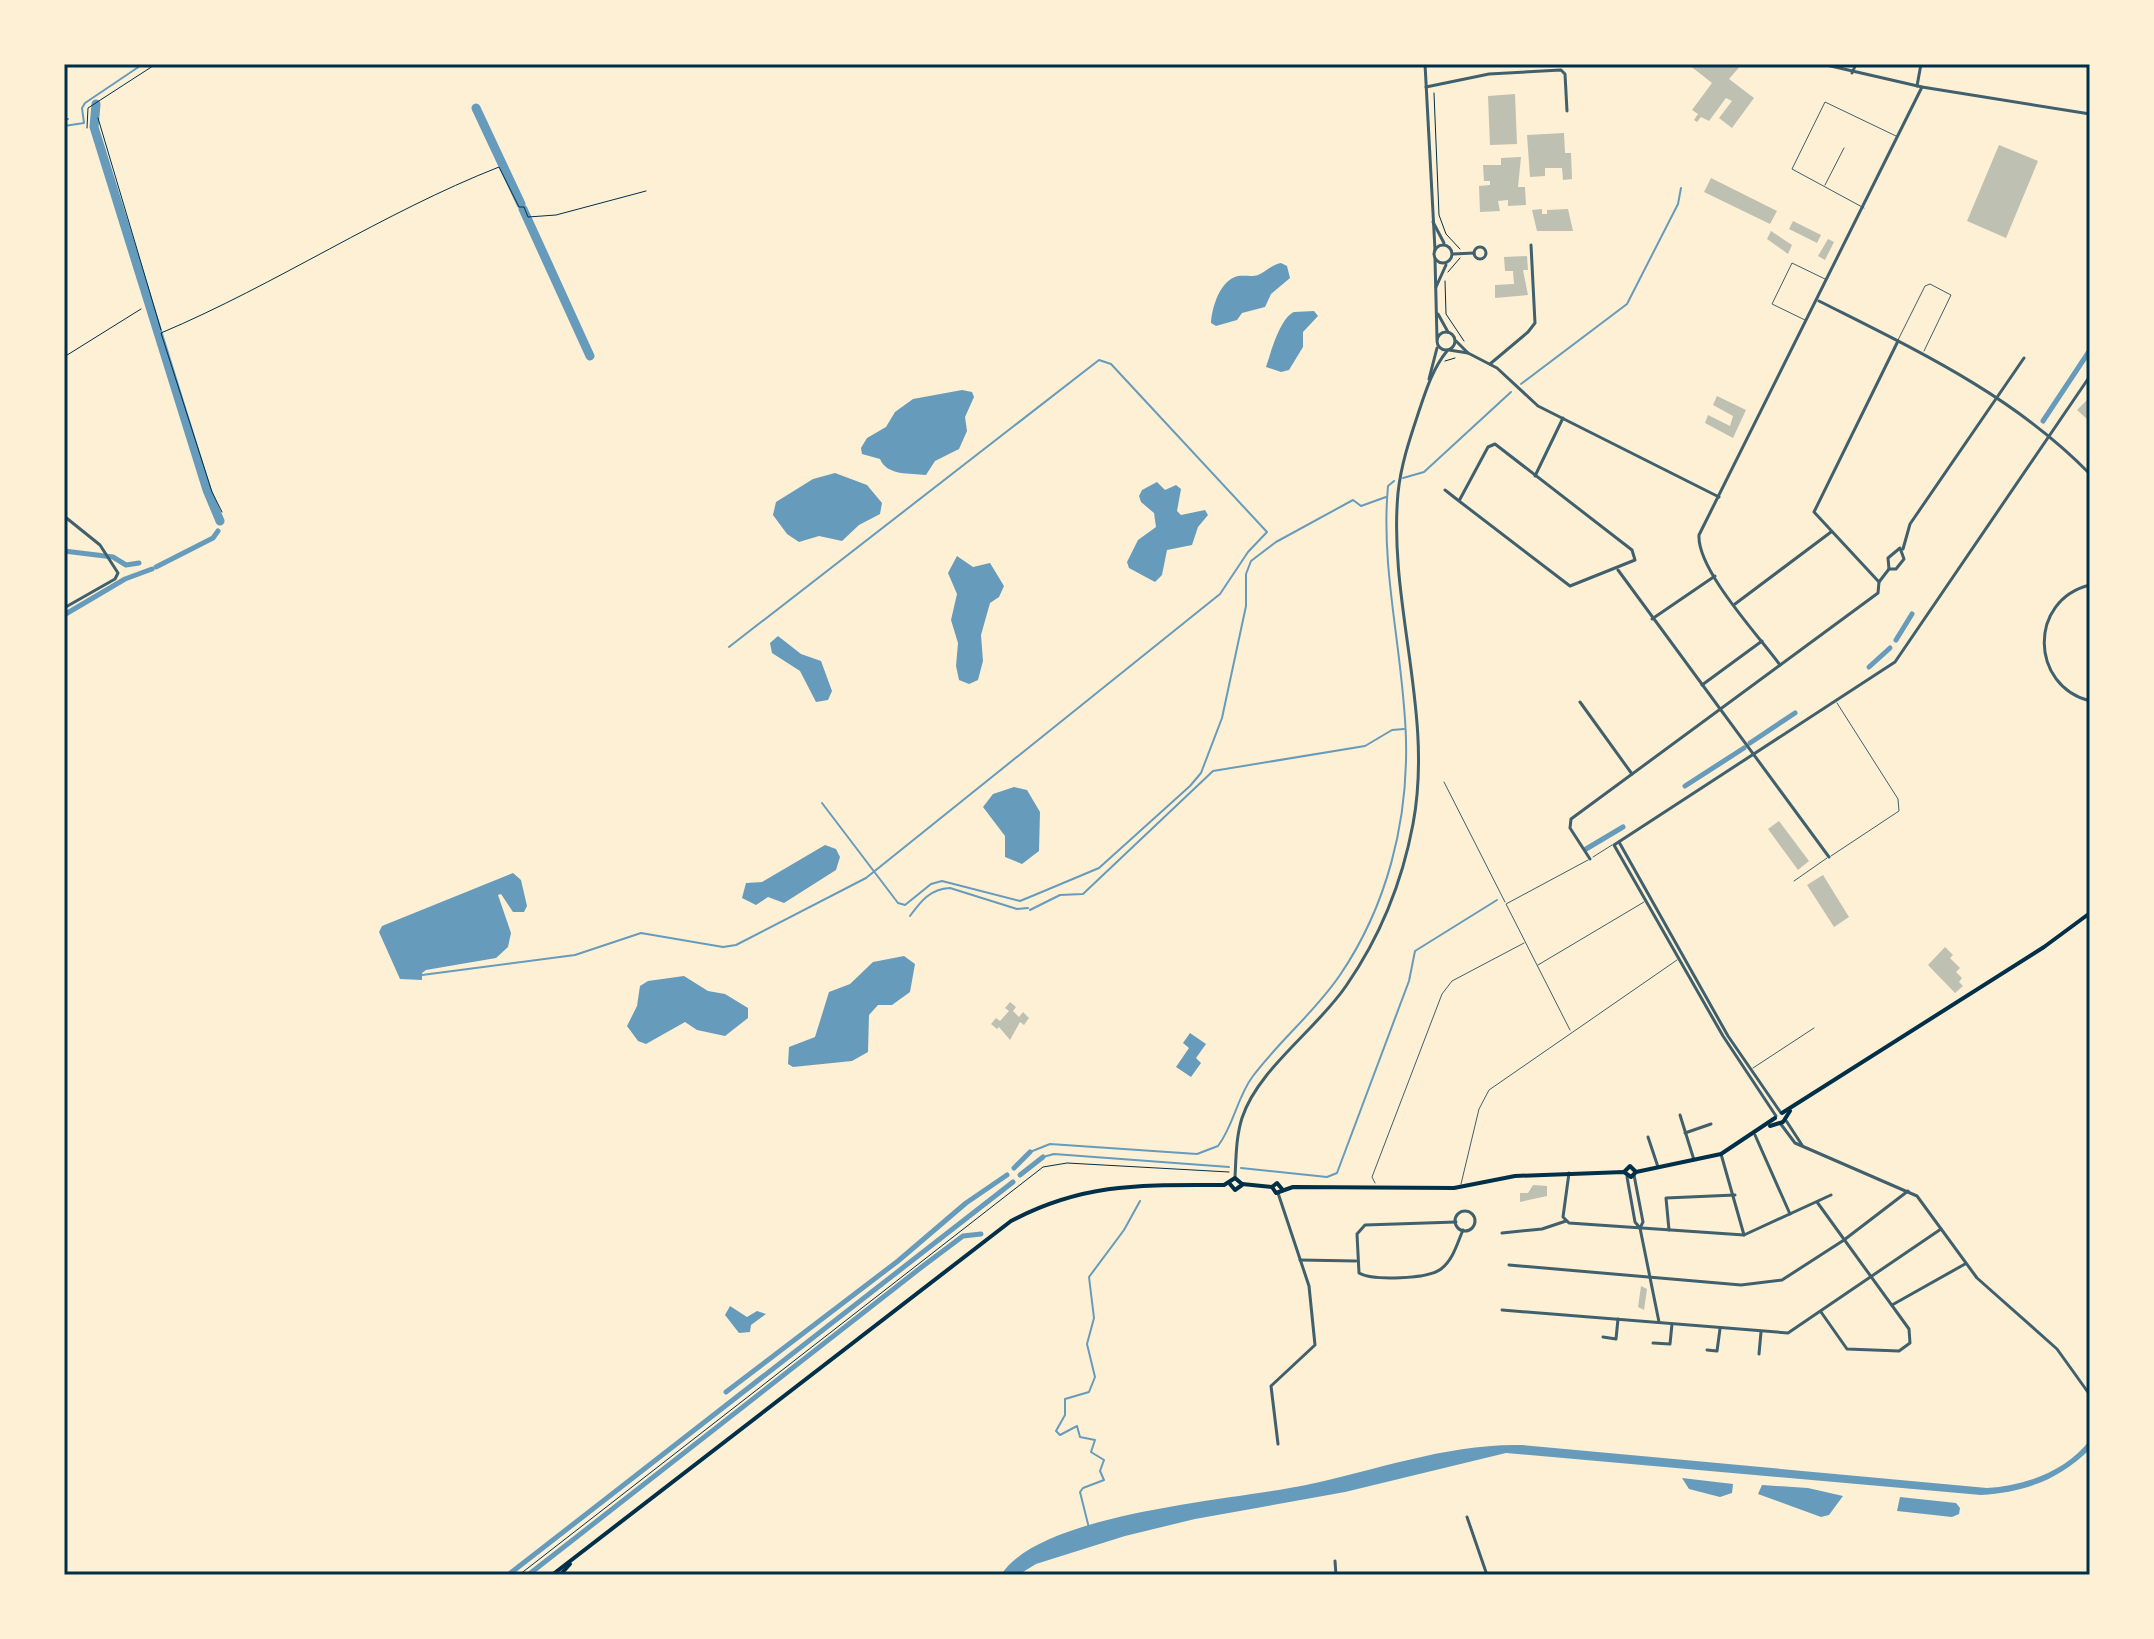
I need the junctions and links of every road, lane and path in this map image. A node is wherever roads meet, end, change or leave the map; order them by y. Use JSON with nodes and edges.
{"nodes":[{"id":1,"x":156,"y":64,"type":"edge"},
{"id":2,"x":1425,"y":64,"type":"edge"},
{"id":3,"x":1822,"y":64,"type":"edge"},
{"id":4,"x":1856,"y":64,"type":"edge"},
{"id":5,"x":1921,"y":64,"type":"edge"},
{"id":6,"x":1852,"y":73,"type":"junction"},
{"id":7,"x":1434,"y":86,"type":"junction"},
{"id":8,"x":1917,"y":86,"type":"junction"},
{"id":9,"x":1426,"y":87,"type":"junction"},
{"id":10,"x":1922,"y":87,"type":"junction"},
{"id":11,"x":1567,"y":111,"type":"dead end"},
{"id":12,"x":2090,"y":114,"type":"edge"},
{"id":13,"x":98,"y":118,"type":"dead end"},
{"id":14,"x":87,"y":128,"type":"dead end"},
{"id":15,"x":1899,"y":138,"type":"junction"},
{"id":16,"x":1844,"y":148,"type":"dead end"},
{"id":17,"x":1824,"y":187,"type":"junction"},
{"id":18,"x":646,"y":191,"type":"dead end"},
{"id":19,"x":1864,"y":208,"type":"junction"},
{"id":20,"x":1432,"y":218,"type":"junction"},
{"id":21,"x":1531,"y":245,"type":"dead end"},
{"id":22,"x":1448,"y":246,"type":"junction"},
{"id":23,"x":1435,"y":250,"type":"junction"},
{"id":24,"x":1460,"y":253,"type":"junction"},
{"id":25,"x":1474,"y":253,"type":"dead end"},
{"id":26,"x":1452,"y":254,"type":"junction"},
{"id":27,"x":1435,"y":259,"type":"junction"},
{"id":28,"x":1449,"y":261,"type":"junction"},
{"id":29,"x":1828,"y":280,"type":"junction"},
{"id":30,"x":1435,"y":291,"type":"junction"},
{"id":31,"x":1817,"y":300,"type":"junction"},
{"id":32,"x":141,"y":309,"type":"dead end"},
{"id":33,"x":1436,"y":311,"type":"junction"},
{"id":34,"x":1807,"y":321,"type":"junction"},
{"id":35,"x":161,"y":333,"type":"junction"},
{"id":36,"x":1449,"y":333,"type":"junction"},
{"id":37,"x":1437,"y":339,"type":"junction"},
{"id":38,"x":1455,"y":340,"type":"junction"},
{"id":39,"x":1898,"y":341,"type":"junction"},
{"id":40,"x":1437,"y":345,"type":"junction"},
{"id":41,"x":1462,"y":346,"type":"junction"},
{"id":42,"x":1448,"y":350,"type":"junction"},
{"id":43,"x":1459,"y":351,"type":"junction"},
{"id":44,"x":1468,"y":353,"type":"junction"},
{"id":45,"x":1923,"y":353,"type":"junction"},
{"id":46,"x":64,"y":357,"type":"edge"},
{"id":47,"x":2024,"y":358,"type":"dead end"},
{"id":48,"x":1440,"y":359,"type":"junction"},
{"id":49,"x":1490,"y":364,"type":"junction"},
{"id":50,"x":2090,"y":376,"type":"edge"},
{"id":51,"x":1428,"y":383,"type":"junction"},
{"id":52,"x":1997,"y":398,"type":"junction"},
{"id":53,"x":1563,"y":418,"type":"junction"},
{"id":54,"x":2050,"y":434,"type":"junction"},
{"id":55,"x":2090,"y":474,"type":"edge"},
{"id":56,"x":1535,"y":476,"type":"junction"},
{"id":57,"x":1445,"y":490,"type":"dead end"},
{"id":58,"x":1719,"y":497,"type":"junction"},
{"id":59,"x":1459,"y":501,"type":"junction"},
{"id":60,"x":222,"y":512,"type":"dead end"},
{"id":61,"x":64,"y":516,"type":"edge"},
{"id":62,"x":1831,"y":532,"type":"junction"},
{"id":63,"x":1903,"y":549,"type":"junction"},
{"id":64,"x":1617,"y":569,"type":"junction"},
{"id":65,"x":1889,"y":569,"type":"junction"},
{"id":66,"x":1715,"y":576,"type":"junction"},
{"id":67,"x":1879,"y":582,"type":"junction"},
{"id":68,"x":2090,"y":585,"type":"edge"},
{"id":69,"x":1735,"y":604,"type":"junction"},
{"id":70,"x":64,"y":608,"type":"edge"},
{"id":71,"x":1652,"y":619,"type":"junction"},
{"id":72,"x":1762,"y":641,"type":"junction"},
{"id":73,"x":1780,"y":665,"type":"junction"},
{"id":74,"x":1702,"y":685,"type":"junction"},
{"id":75,"x":1835,"y":701,"type":"junction"},
{"id":76,"x":2090,"y":701,"type":"edge"},
{"id":77,"x":1580,"y":702,"type":"dead end"},
{"id":78,"x":1720,"y":710,"type":"junction"},
{"id":79,"x":1753,"y":754,"type":"junction"},
{"id":80,"x":1632,"y":774,"type":"junction"},
{"id":81,"x":1444,"y":782,"type":"dead end"},
{"id":82,"x":1619,"y":841,"type":"junction"},
{"id":83,"x":1614,"y":845,"type":"junction"},
{"id":84,"x":1829,"y":857,"type":"junction"},
{"id":85,"x":1590,"y":859,"type":"junction"},
{"id":86,"x":1794,"y":881,"type":"dead end"},
{"id":87,"x":1646,"y":901,"type":"junction"},
{"id":88,"x":1506,"y":904,"type":"junction"},
{"id":89,"x":2090,"y":913,"type":"edge"},
{"id":90,"x":1524,"y":943,"type":"junction"},
{"id":91,"x":1681,"y":958,"type":"junction"},
{"id":92,"x":1537,"y":966,"type":"junction"},
{"id":93,"x":1814,"y":1028,"type":"dead end"},
{"id":94,"x":1571,"y":1032,"type":"junction"},
{"id":95,"x":1749,"y":1071,"type":"junction"},
{"id":96,"x":1680,"y":1115,"type":"dead end"},
{"id":97,"x":1781,"y":1118,"type":"junction"},
{"id":98,"x":1711,"y":1124,"type":"dead end"},
{"id":99,"x":1685,"y":1133,"type":"junction"},
{"id":100,"x":1755,"y":1135,"type":"junction"},
{"id":101,"x":1648,"y":1137,"type":"dead end"},
{"id":102,"x":1721,"y":1154,"type":"junction"},
{"id":103,"x":1694,"y":1160,"type":"junction"},
{"id":104,"x":1658,"y":1167,"type":"junction"},
{"id":105,"x":1230,"y":1172,"type":"dead end"},
{"id":106,"x":1569,"y":1172,"type":"junction"},
{"id":107,"x":1626,"y":1174,"type":"junction"},
{"id":108,"x":1635,"y":1174,"type":"junction"},
{"id":109,"x":1235,"y":1175,"type":"junction"},
{"id":110,"x":1230,"y":1184,"type":"junction"},
{"id":111,"x":1242,"y":1184,"type":"junction"},
{"id":112,"x":1461,"y":1187,"type":"junction"},
{"id":113,"x":1377,"y":1188,"type":"junction"},
{"id":114,"x":1280,"y":1191,"type":"junction"},
{"id":115,"x":1908,"y":1191,"type":"junction"},
{"id":116,"x":1735,"y":1195,"type":"junction"},
{"id":117,"x":1831,"y":1195,"type":"dead end"},
{"id":118,"x":1817,"y":1202,"type":"junction"},
{"id":119,"x":1790,"y":1214,"type":"junction"},
{"id":120,"x":1566,"y":1221,"type":"junction"},
{"id":121,"x":1456,"y":1222,"type":"junction"},
{"id":122,"x":1640,"y":1228,"type":"junction"},
{"id":123,"x":1941,"y":1229,"type":"junction"},
{"id":124,"x":1463,"y":1230,"type":"junction"},
{"id":125,"x":1669,"y":1230,"type":"junction"},
{"id":126,"x":1502,"y":1233,"type":"dead end"},
{"id":127,"x":1744,"y":1235,"type":"junction"},
{"id":128,"x":1844,"y":1240,"type":"junction"},
{"id":129,"x":1299,"y":1260,"type":"junction"},
{"id":130,"x":1356,"y":1261,"type":"junction"},
{"id":131,"x":1966,"y":1263,"type":"junction"},
{"id":132,"x":1509,"y":1265,"type":"dead end"},
{"id":133,"x":1651,"y":1276,"type":"junction"},
{"id":134,"x":1871,"y":1278,"type":"junction"},
{"id":135,"x":1892,"y":1305,"type":"junction"},
{"id":136,"x":1502,"y":1310,"type":"dead end"},
{"id":137,"x":1821,"y":1312,"type":"junction"},
{"id":138,"x":1618,"y":1319,"type":"junction"},
{"id":139,"x":1659,"y":1322,"type":"junction"},
{"id":140,"x":1672,"y":1323,"type":"junction"},
{"id":141,"x":1720,"y":1328,"type":"junction"},
{"id":142,"x":1761,"y":1332,"type":"junction"},
{"id":143,"x":1603,"y":1337,"type":"dead end"},
{"id":144,"x":1653,"y":1343,"type":"dead end"},
{"id":145,"x":1707,"y":1350,"type":"dead end"},
{"id":146,"x":1759,"y":1354,"type":"dead end"},
{"id":147,"x":2090,"y":1395,"type":"edge"},
{"id":148,"x":1278,"y":1444,"type":"dead end"},
{"id":149,"x":1467,"y":1517,"type":"dead end"},
{"id":150,"x":577,"y":1556,"type":"junction"},
{"id":151,"x":1335,"y":1561,"type":"dead end"},
{"id":152,"x":519,"y":1575,"type":"edge"},
{"id":153,"x":552,"y":1575,"type":"edge"},
{"id":154,"x":560,"y":1575,"type":"edge"},
{"id":155,"x":1336,"y":1575,"type":"edge"},
{"id":156,"x":1487,"y":1575,"type":"edge"}],
"edges":[{"from":1,"to":14,"type":"path"},
{"from":2,"to":9,"type":"street"},
{"from":3,"to":6,"type":"street"},
{"from":4,"to":6,"type":"street"},
{"from":5,"to":8,"type":"street"},
{"from":6,"to":8,"type":"street"},
{"from":7,"to":9,"type":"street"},
{"from":7,"to":11,"type":"street"},
{"from":7,"to":24,"type":"path"},
{"from":8,"to":10,"type":"street"},
{"from":9,"to":20,"type":"street"},
{"from":10,"to":12,"type":"street"},
{"from":10,"to":15,"type":"street"},
{"from":13,"to":35,"type":"path"},
{"from":15,"to":17,"type":"lane"},
{"from":15,"to":19,"type":"street"},
{"from":16,"to":17,"type":"lane"},
{"from":17,"to":19,"type":"lane"},
{"from":18,"to":35,"type":"path"},
{"from":19,"to":29,"type":"street"},
{"from":20,"to":22,"type":"street"},
{"from":20,"to":23,"type":"street"},
{"from":21,"to":49,"type":"street"},
{"from":22,"to":23,"type":"street"},
{"from":22,"to":26,"type":"street"},
{"from":23,"to":27,"type":"street"},
{"from":24,"to":25,"type":"street"},
{"from":24,"to":26,"type":"street"},
{"from":24,"to":41,"type":"path"},
{"from":26,"to":28,"type":"street"},
{"from":27,"to":28,"type":"street"},
{"from":27,"to":30,"type":"street"},
{"from":28,"to":30,"type":"street"},
{"from":29,"to":31,"type":"street"},
{"from":29,"to":34,"type":"lane"},
{"from":30,"to":33,"type":"street"},
{"from":31,"to":34,"type":"street"},
{"from":31,"to":39,"type":"street"},
{"from":32,"to":46,"type":"path"},
{"from":33,"to":36,"type":"street"},
{"from":33,"to":37,"type":"street"},
{"from":34,"to":58,"type":"street"},
{"from":35,"to":60,"type":"path"},
{"from":36,"to":37,"type":"street"},
{"from":36,"to":38,"type":"street"},
{"from":37,"to":40,"type":"street"},
{"from":38,"to":41,"type":"street"},
{"from":38,"to":42,"type":"street"},
{"from":39,"to":45,"type":"street"},
{"from":39,"to":45,"type":"lane"},
{"from":39,"to":62,"type":"street"},
{"from":40,"to":42,"type":"street"},
{"from":40,"to":51,"type":"street"},
{"from":41,"to":44,"type":"street"},
{"from":42,"to":43,"type":"street"},
{"from":42,"to":48,"type":"street"},
{"from":43,"to":44,"type":"street"},
{"from":43,"to":48,"type":"path"},
{"from":44,"to":49,"type":"street"},
{"from":45,"to":52,"type":"street"},
{"from":47,"to":52,"type":"street"},
{"from":48,"to":51,"type":"street"},
{"from":49,"to":53,"type":"street"},
{"from":50,"to":54,"type":"street"},
{"from":51,"to":109,"type":"street"},
{"from":52,"to":54,"type":"street"},
{"from":52,"to":63,"type":"street"},
{"from":53,"to":56,"type":"street"},
{"from":53,"to":58,"type":"street"},
{"from":54,"to":55,"type":"street"},
{"from":54,"to":75,"type":"street"},
{"from":56,"to":59,"type":"street"},
{"from":56,"to":64,"type":"street"},
{"from":57,"to":59,"type":"street"},
{"from":58,"to":66,"type":"street"},
{"from":59,"to":64,"type":"street"},
{"from":61,"to":70,"type":"street"},
{"from":62,"to":67,"type":"street"},
{"from":62,"to":69,"type":"street"},
{"from":63,"to":65,"type":"street"},
{"from":63,"to":65,"type":"street"},
{"from":64,"to":71,"type":"street"},
{"from":65,"to":67,"type":"street"},
{"from":66,"to":69,"type":"street"},
{"from":66,"to":71,"type":"street"},
{"from":67,"to":73,"type":"street"},
{"from":68,"to":76,"type":"street"},
{"from":69,"to":72,"type":"street"},
{"from":71,"to":74,"type":"street"},
{"from":72,"to":73,"type":"street"},
{"from":72,"to":74,"type":"street"},
{"from":73,"to":78,"type":"street"},
{"from":74,"to":78,"type":"street"},
{"from":75,"to":79,"type":"street"},
{"from":75,"to":84,"type":"lane"},
{"from":77,"to":80,"type":"street"},
{"from":78,"to":79,"type":"street"},
{"from":78,"to":80,"type":"street"},
{"from":79,"to":82,"type":"street"},
{"from":79,"to":84,"type":"street"},
{"from":80,"to":85,"type":"street"},
{"from":81,"to":88,"type":"lane"},
{"from":82,"to":83,"type":"street"},
{"from":82,"to":91,"type":"street"},
{"from":83,"to":85,"type":"lane"},
{"from":83,"to":87,"type":"street"},
{"from":84,"to":86,"type":"lane"},
{"from":85,"to":88,"type":"lane"},
{"from":87,"to":91,"type":"street"},
{"from":87,"to":92,"type":"lane"},
{"from":88,"to":90,"type":"lane"},
{"from":89,"to":97,"type":"main road"},
{"from":90,"to":92,"type":"lane"},
{"from":90,"to":113,"type":"lane"},
{"from":91,"to":94,"type":"lane"},
{"from":91,"to":95,"type":"street"},
{"from":92,"to":94,"type":"lane"},
{"from":93,"to":95,"type":"lane"},
{"from":94,"to":112,"type":"lane"},
{"from":95,"to":97,"type":"street"},
{"from":96,"to":99,"type":"street"},
{"from":97,"to":100,"type":"main road"},
{"from":97,"to":115,"type":"street"},
{"from":98,"to":99,"type":"street"},
{"from":99,"to":103,"type":"street"},
{"from":100,"to":102,"type":"main road"},
{"from":100,"to":119,"type":"street"},
{"from":101,"to":104,"type":"street"},
{"from":102,"to":103,"type":"main road"},
{"from":102,"to":116,"type":"street"},
{"from":103,"to":104,"type":"main road"},
{"from":104,"to":108,"type":"main road"},
{"from":105,"to":152,"type":"path"},
{"from":106,"to":107,"type":"main road"},
{"from":106,"to":112,"type":"main road"},
{"from":106,"to":120,"type":"street"},
{"from":107,"to":108,"type":"main road"},
{"from":107,"to":108,"type":"main road"},
{"from":107,"to":122,"type":"street"},
{"from":108,"to":122,"type":"street"},
{"from":109,"to":110,"type":"main road"},
{"from":109,"to":111,"type":"main road"},
{"from":110,"to":111,"type":"main road"},
{"from":110,"to":150,"type":"main road"},
{"from":111,"to":114,"type":"main road"},
{"from":112,"to":113,"type":"main road"},
{"from":113,"to":114,"type":"main road"},
{"from":114,"to":129,"type":"street"},
{"from":115,"to":123,"type":"street"},
{"from":115,"to":128,"type":"street"},
{"from":116,"to":125,"type":"street"},
{"from":116,"to":127,"type":"street"},
{"from":117,"to":118,"type":"street"},
{"from":118,"to":119,"type":"street"},
{"from":118,"to":128,"type":"street"},
{"from":119,"to":127,"type":"street"},
{"from":120,"to":122,"type":"street"},
{"from":120,"to":126,"type":"street"},
{"from":121,"to":124,"type":"street"},
{"from":121,"to":124,"type":"street"},
{"from":121,"to":130,"type":"street"},
{"from":122,"to":125,"type":"street"},
{"from":122,"to":133,"type":"street"},
{"from":123,"to":131,"type":"street"},
{"from":123,"to":134,"type":"street"},
{"from":124,"to":130,"type":"street"},
{"from":125,"to":127,"type":"street"},
{"from":128,"to":133,"type":"street"},
{"from":128,"to":134,"type":"street"},
{"from":129,"to":130,"type":"street"},
{"from":129,"to":148,"type":"street"},
{"from":131,"to":135,"type":"street"},
{"from":131,"to":147,"type":"street"},
{"from":132,"to":133,"type":"street"},
{"from":133,"to":139,"type":"street"},
{"from":134,"to":135,"type":"street"},
{"from":134,"to":137,"type":"street"},
{"from":135,"to":137,"type":"street"},
{"from":136,"to":138,"type":"street"},
{"from":137,"to":142,"type":"street"},
{"from":138,"to":139,"type":"street"},
{"from":138,"to":143,"type":"street"},
{"from":139,"to":140,"type":"street"},
{"from":140,"to":141,"type":"street"},
{"from":140,"to":144,"type":"street"},
{"from":141,"to":142,"type":"street"},
{"from":141,"to":145,"type":"street"},
{"from":142,"to":146,"type":"street"},
{"from":149,"to":156,"type":"street"},
{"from":150,"to":153,"type":"main road"},
{"from":150,"to":154,"type":"main road"},
{"from":151,"to":155,"type":"street"}]}
